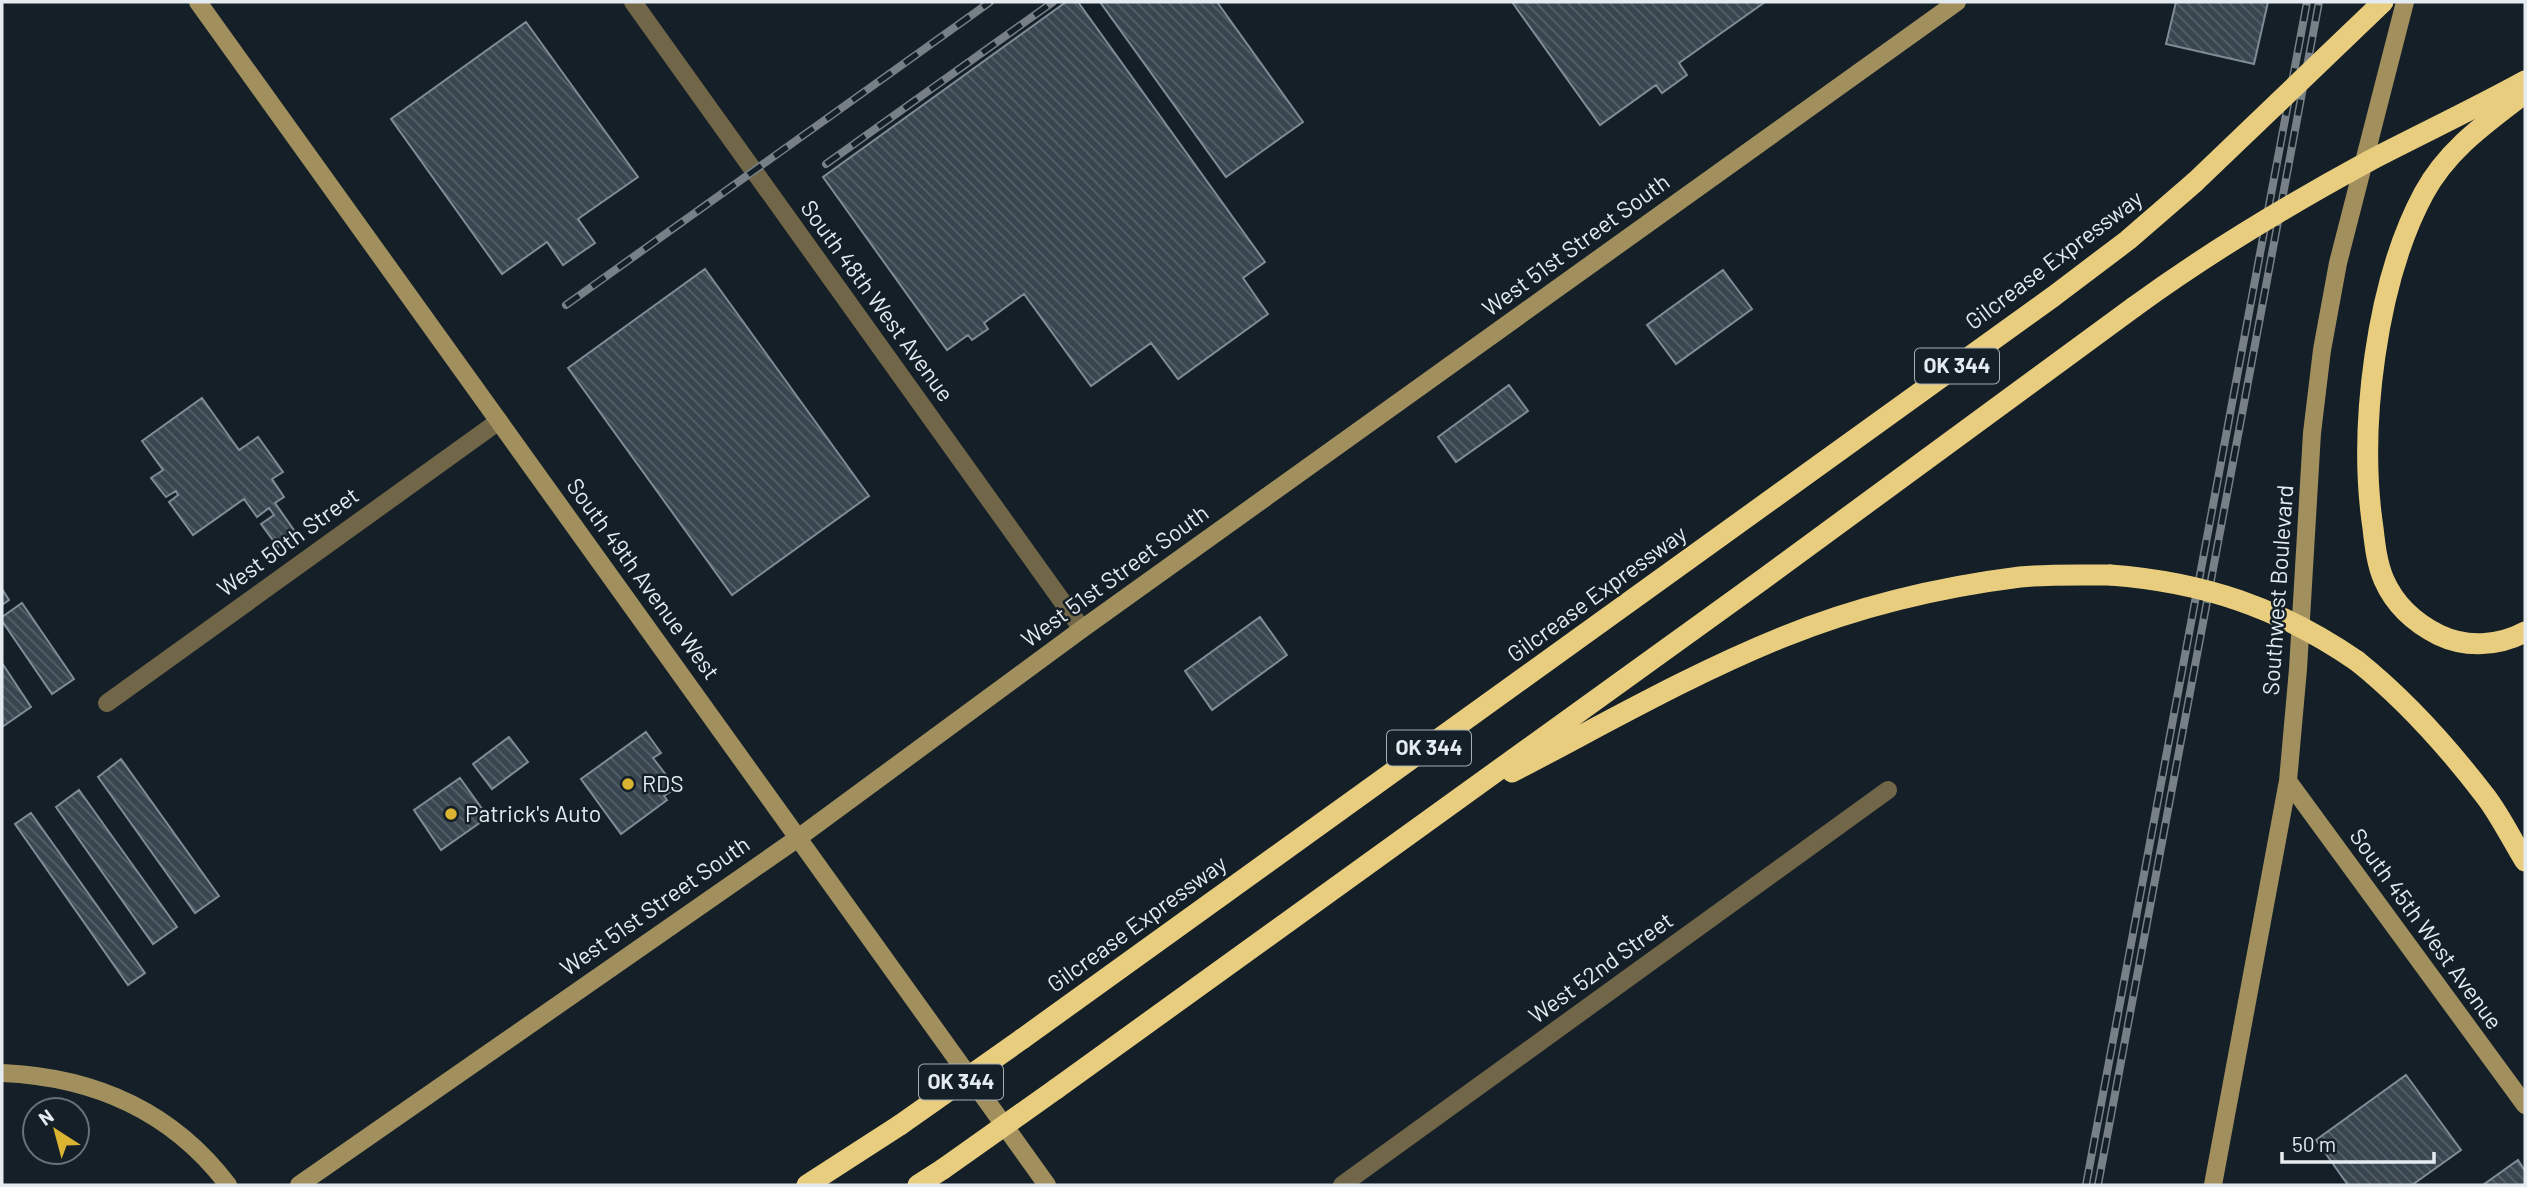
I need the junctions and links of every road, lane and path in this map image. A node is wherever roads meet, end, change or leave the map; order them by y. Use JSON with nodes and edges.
{"nodes":[{"id":1,"x":198,"y":2,"type":"edge"},
{"id":2,"x":633,"y":2,"type":"edge"},
{"id":3,"x":2383,"y":2,"type":"edge"},
{"id":4,"x":2405,"y":2,"type":"edge"},
{"id":5,"x":1948,"y":4,"type":"edge"},
{"id":6,"x":2525,"y":82,"type":"edge"},
{"id":7,"x":2525,"y":93,"type":"edge"},
{"id":8,"x":499,"y":421,"type":"junction"},
{"id":9,"x":1082,"y":629,"type":"junction"},
{"id":10,"x":2525,"y":632,"type":"edge"},
{"id":11,"x":107,"y":703,"type":"dead end"},
{"id":12,"x":2287,"y":781,"type":"junction"},
{"id":13,"x":1888,"y":790,"type":"dead end"},
{"id":14,"x":1447,"y":805,"type":"junction"},
{"id":15,"x":798,"y":838,"type":"junction"},
{"id":16,"x":2525,"y":861,"type":"edge"},
{"id":17,"x":2,"y":1073,"type":"edge"},
{"id":18,"x":2525,"y":1105,"type":"edge"},
{"id":19,"x":228,"y":1185,"type":"edge"},
{"id":20,"x":299,"y":1185,"type":"edge"},
{"id":21,"x":807,"y":1185,"type":"edge"},
{"id":22,"x":918,"y":1185,"type":"edge"},
{"id":23,"x":1047,"y":1185,"type":"edge"},
{"id":24,"x":1342,"y":1185,"type":"edge"},
{"id":25,"x":2213,"y":1185,"type":"edge"}],
"edges":[{"from":1,"to":8,"type":"street","name":"South 49th Avenue West"},
{"from":2,"to":9,"type":"street","name":"South 48th West Avenue"},
{"from":3,"to":21,"type":"highway","name":"Gilcrease Expressway","number":"OK 344","bridge":true},
{"from":4,"to":12,"type":"street","name":"Southwest Boulevard"},
{"from":5,"to":9,"type":"street","name":"West 51st Street South"},
{"from":6,"to":14,"type":"highway","number":"OK 344","bridge":true},
{"from":7,"to":10,"type":"highway"},
{"from":8,"to":11,"type":"street","name":"West 50th Street"},
{"from":8,"to":15,"type":"street","name":"South 49th Avenue West"},
{"from":9,"to":15,"type":"street","name":"West 51st Street South"},
{"from":12,"to":18,"type":"street","name":"South 45th West Avenue"},
{"from":12,"to":25,"type":"street","name":"Southwest Boulevard"},
{"from":13,"to":24,"type":"street","name":"West 52nd Street"},
{"from":14,"to":16,"type":"highway","bridge":true},
{"from":14,"to":22,"type":"highway","number":"OK 344","bridge":true},
{"from":15,"to":20,"type":"street","name":"West 51st Street South"},
{"from":15,"to":23,"type":"street","name":"South 49th Avenue West"},
{"from":17,"to":19,"type":"street"}]}
